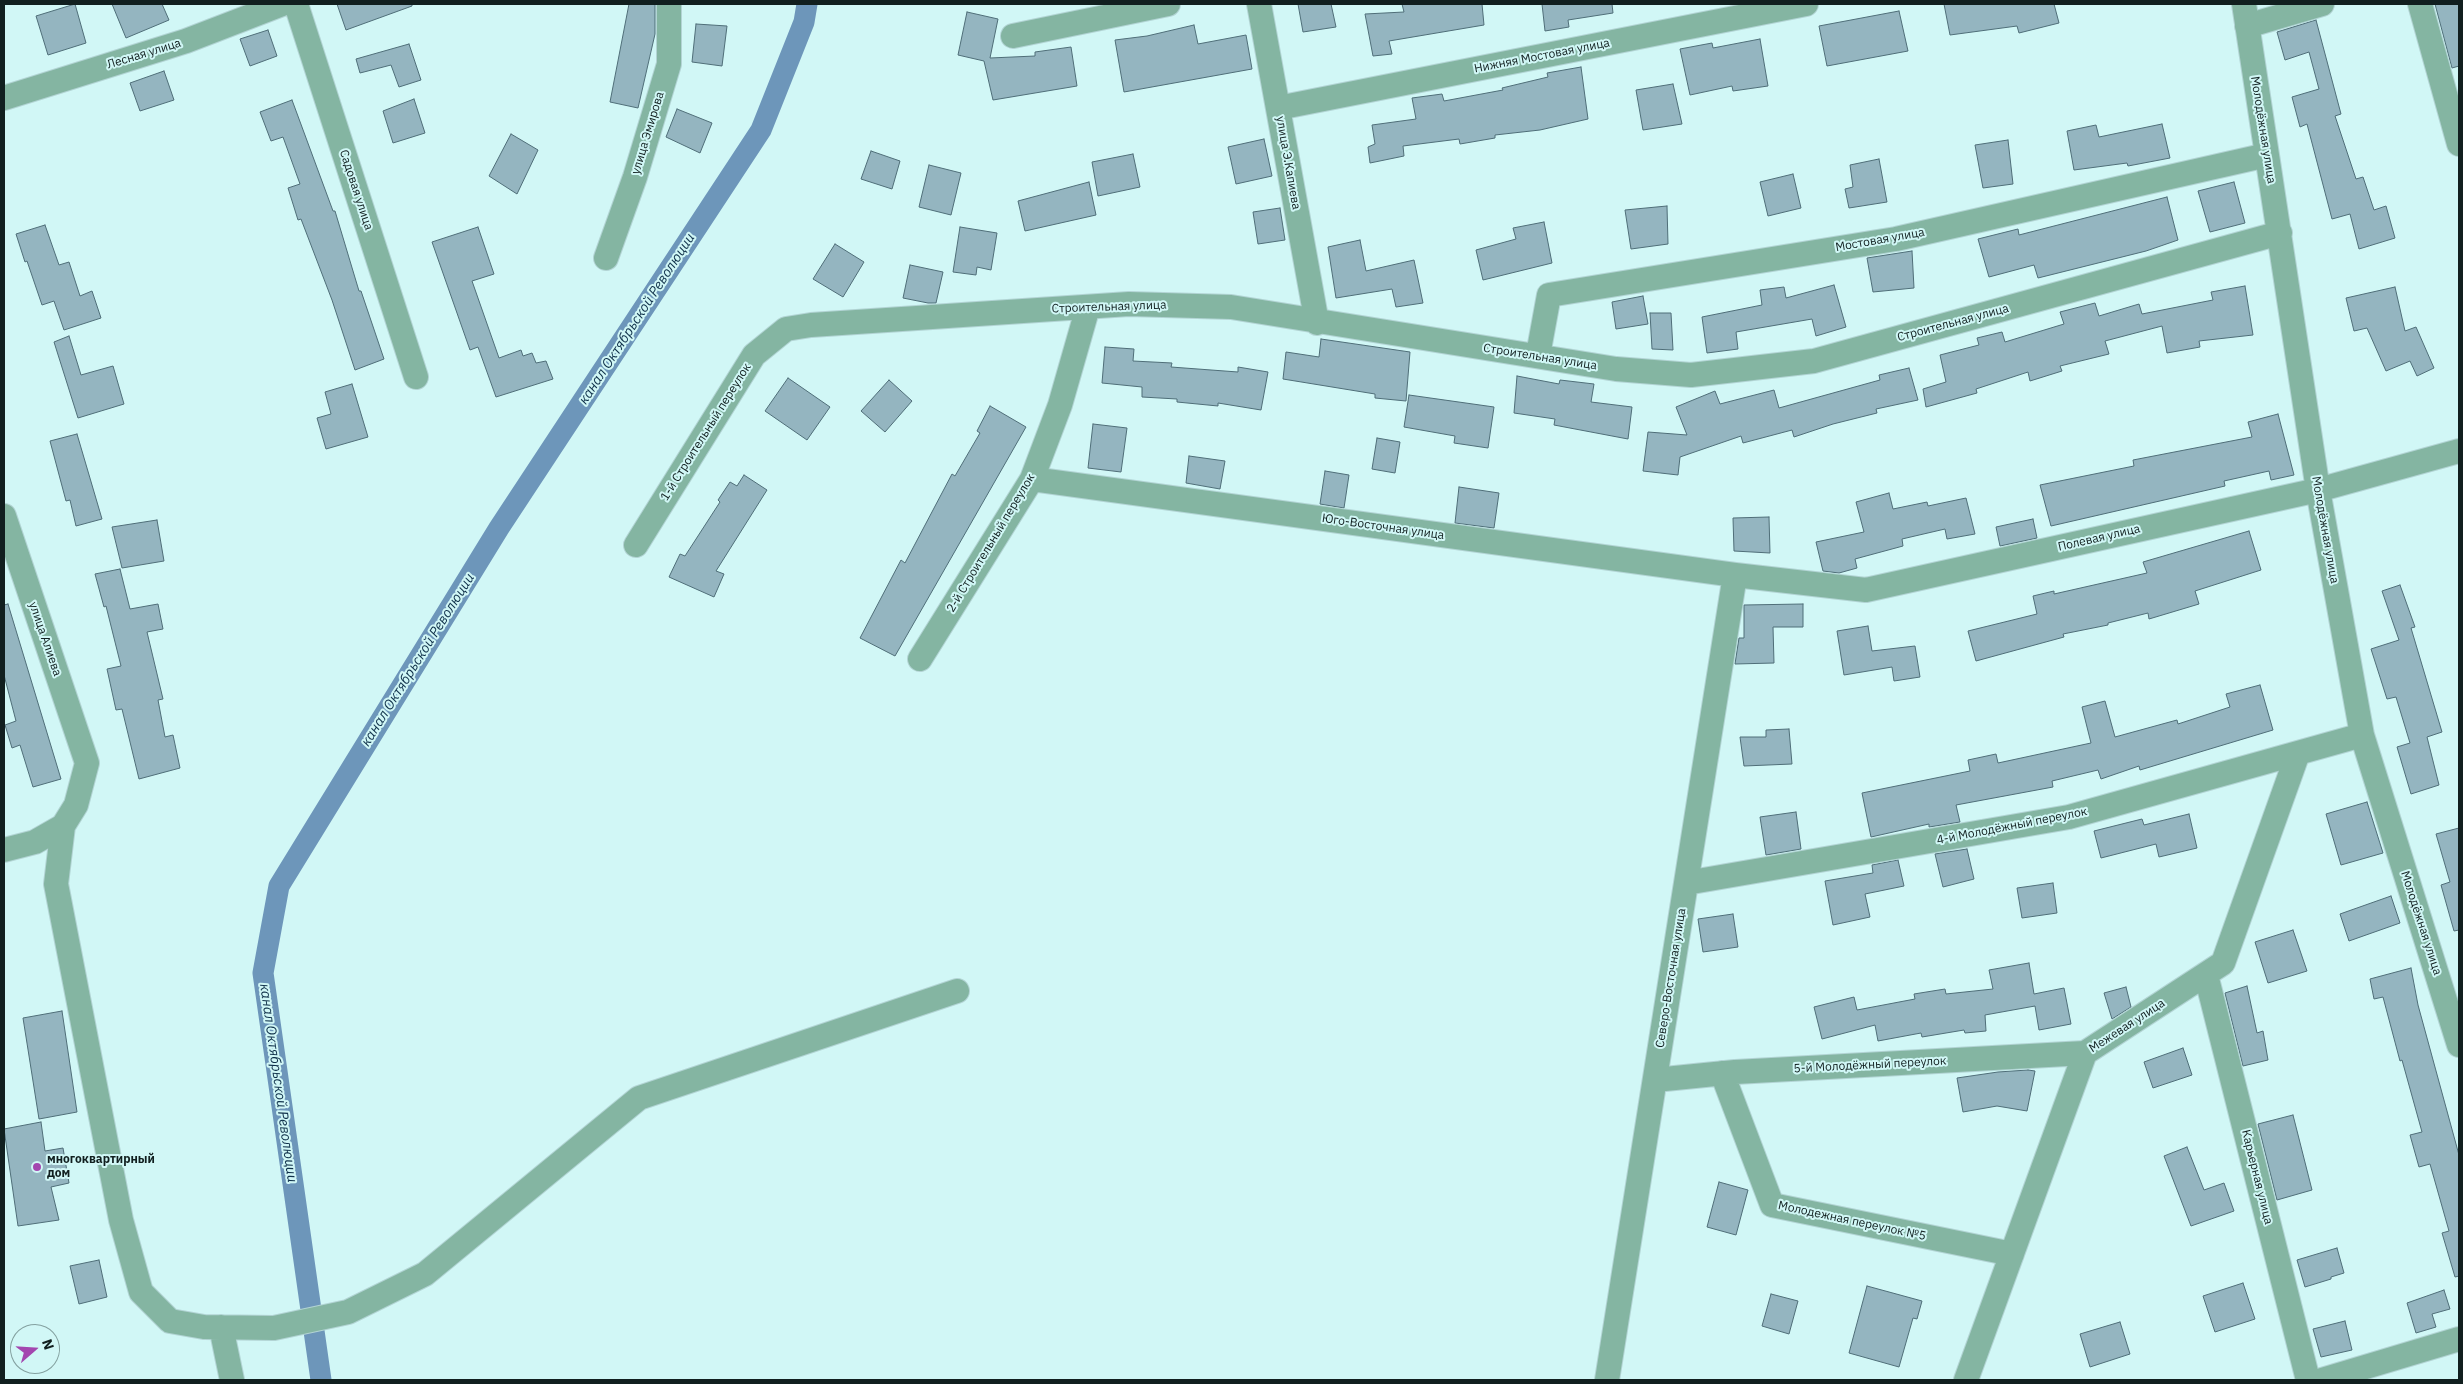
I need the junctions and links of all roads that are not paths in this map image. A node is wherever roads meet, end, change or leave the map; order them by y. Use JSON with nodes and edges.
{"nodes":[{"id":1,"x":282,"y":4,"type":"edge"},
{"id":2,"x":296,"y":4,"type":"edge"},
{"id":3,"x":669,"y":4,"type":"edge"},
{"id":4,"x":1168,"y":4,"type":"edge"},
{"id":5,"x":1259,"y":4,"type":"edge"},
{"id":6,"x":1806,"y":4,"type":"edge"},
{"id":7,"x":2322,"y":4,"type":"edge"},
{"id":8,"x":2420,"y":4,"type":"edge"},
{"id":9,"x":2245,"y":15,"type":"edge"},
{"id":10,"x":1013,"y":36,"type":"dead end"},
{"id":11,"x":4,"y":98,"type":"edge"},
{"id":12,"x":1278,"y":108,"type":"junction"},
{"id":13,"x":2459,"y":144,"type":"edge"},
{"id":14,"x":2267,"y":155,"type":"junction"},
{"id":15,"x":2280,"y":233,"type":"junction"},
{"id":16,"x":606,"y":258,"type":"dead end"},
{"id":17,"x":1088,"y":307,"type":"junction"},
{"id":18,"x":1317,"y":323,"type":"junction"},
{"id":19,"x":786,"y":329,"type":"joint"},
{"id":20,"x":1538,"y":355,"type":"junction"},
{"id":21,"x":416,"y":377,"type":"dead end"},
{"id":22,"x":2459,"y":450,"type":"edge"},
{"id":23,"x":1032,"y":479,"type":"junction"},
{"id":24,"x":2318,"y":490,"type":"junction"},
{"id":25,"x":4,"y":516,"type":"edge"},
{"id":26,"x":636,"y":545,"type":"dead end"},
{"id":27,"x":1735,"y":575,"type":"junction"},
{"id":28,"x":920,"y":659,"type":"dead end"},
{"id":29,"x":2362,"y":735,"type":"junction"},
{"id":30,"x":2298,"y":753,"type":"junction"},
{"id":31,"x":62,"y":826,"type":"junction"},
{"id":32,"x":4,"y":850,"type":"edge"},
{"id":33,"x":1686,"y":883,"type":"junction"},
{"id":34,"x":2206,"y":975,"type":"junction"},
{"id":35,"x":957,"y":991,"type":"dead end"},
{"id":36,"x":2459,"y":1044,"type":"edge"},
{"id":37,"x":2085,"y":1052,"type":"junction"},
{"id":38,"x":1722,"y":1073,"type":"junction"},
{"id":39,"x":1655,"y":1080,"type":"junction"},
{"id":40,"x":2012,"y":1254,"type":"junction"},
{"id":41,"x":221,"y":1327,"type":"junction"},
{"id":42,"x":2459,"y":1339,"type":"edge"},
{"id":43,"x":232,"y":1380,"type":"edge"},
{"id":44,"x":1608,"y":1380,"type":"edge"},
{"id":45,"x":1966,"y":1380,"type":"edge"},
{"id":46,"x":2308,"y":1380,"type":"edge"},
{"id":47,"x":2322,"y":1380,"type":"edge"}],
"edges":[{"from":1,"to":11,"type":"street","name":"Лесная улица"},
{"from":2,"to":21,"type":"street","name":"Садовая улица"},
{"from":3,"to":16,"type":"street","name":"улица Эмирова"},
{"from":4,"to":10,"type":"street"},
{"from":5,"to":12,"type":"street","name":"улица Э.Капиева"},
{"from":6,"to":12,"type":"street","name":"Нижняя Мостовая улица"},
{"from":7,"to":9,"type":"street"},
{"from":8,"to":13,"type":"street"},
{"from":9,"to":14,"type":"street","name":"Молодёжная улица"},
{"from":12,"to":18,"type":"street","name":"улица Э.Капиева"},
{"from":14,"to":15,"type":"street","name":"Молодёжная улица"},
{"from":14,"to":20,"type":"street","name":"Мостовая улица"},
{"from":15,"to":20,"type":"street","name":"Строительная улица"},
{"from":15,"to":24,"type":"street","name":"Молодёжная улица"},
{"from":17,"to":18,"type":"street","name":"Строительная улица"},
{"from":17,"to":19,"type":"street","name":"Строительная улица"},
{"from":17,"to":23,"type":"street","name":"2-й Строительный переулок"},
{"from":18,"to":20,"type":"street","name":"Строительная улица"},
{"from":19,"to":26,"type":"street","name":"1-й Строительный переулок"},
{"from":22,"to":24,"type":"street","name":"Полевая улица"},
{"from":23,"to":27,"type":"street","name":"Юго-Восточная улица"},
{"from":23,"to":28,"type":"street","name":"2-й Строительный переулок"},
{"from":24,"to":27,"type":"street","name":"Полевая улица"},
{"from":24,"to":29,"type":"street","name":"Молодёжная улица"},
{"from":25,"to":31,"type":"street","name":"улица Алиева"},
{"from":27,"to":33,"type":"street","name":"Северо-Восточная улица"},
{"from":29,"to":30,"type":"street","name":"4-й Молодёжный переулок"},
{"from":29,"to":36,"type":"street","name":"Молодёжная улица"},
{"from":30,"to":33,"type":"street","name":"4-й Молодёжный переулок"},
{"from":30,"to":34,"type":"street","name":"Межевая улица"},
{"from":31,"to":32,"type":"street"},
{"from":31,"to":41,"type":"street"},
{"from":33,"to":39,"type":"street","name":"Северо-Восточная улица"},
{"from":34,"to":37,"type":"street","name":"Межевая улица"},
{"from":34,"to":46,"type":"street","name":"Карьерная улица"},
{"from":35,"to":41,"type":"street"},
{"from":37,"to":38,"type":"street","name":"5-й Молодёжный переулок"},
{"from":37,"to":40,"type":"street","name":"Межевая улица"},
{"from":38,"to":39,"type":"street","name":"5-й Молодёжный переулок"},
{"from":38,"to":40,"type":"street","name":"Молодежная переулок №5"},
{"from":39,"to":44,"type":"street","name":"Северо-Восточная улица"},
{"from":40,"to":45,"type":"street","name":"Межевая улица"},
{"from":41,"to":43,"type":"street"},
{"from":42,"to":47,"type":"street"}]}
